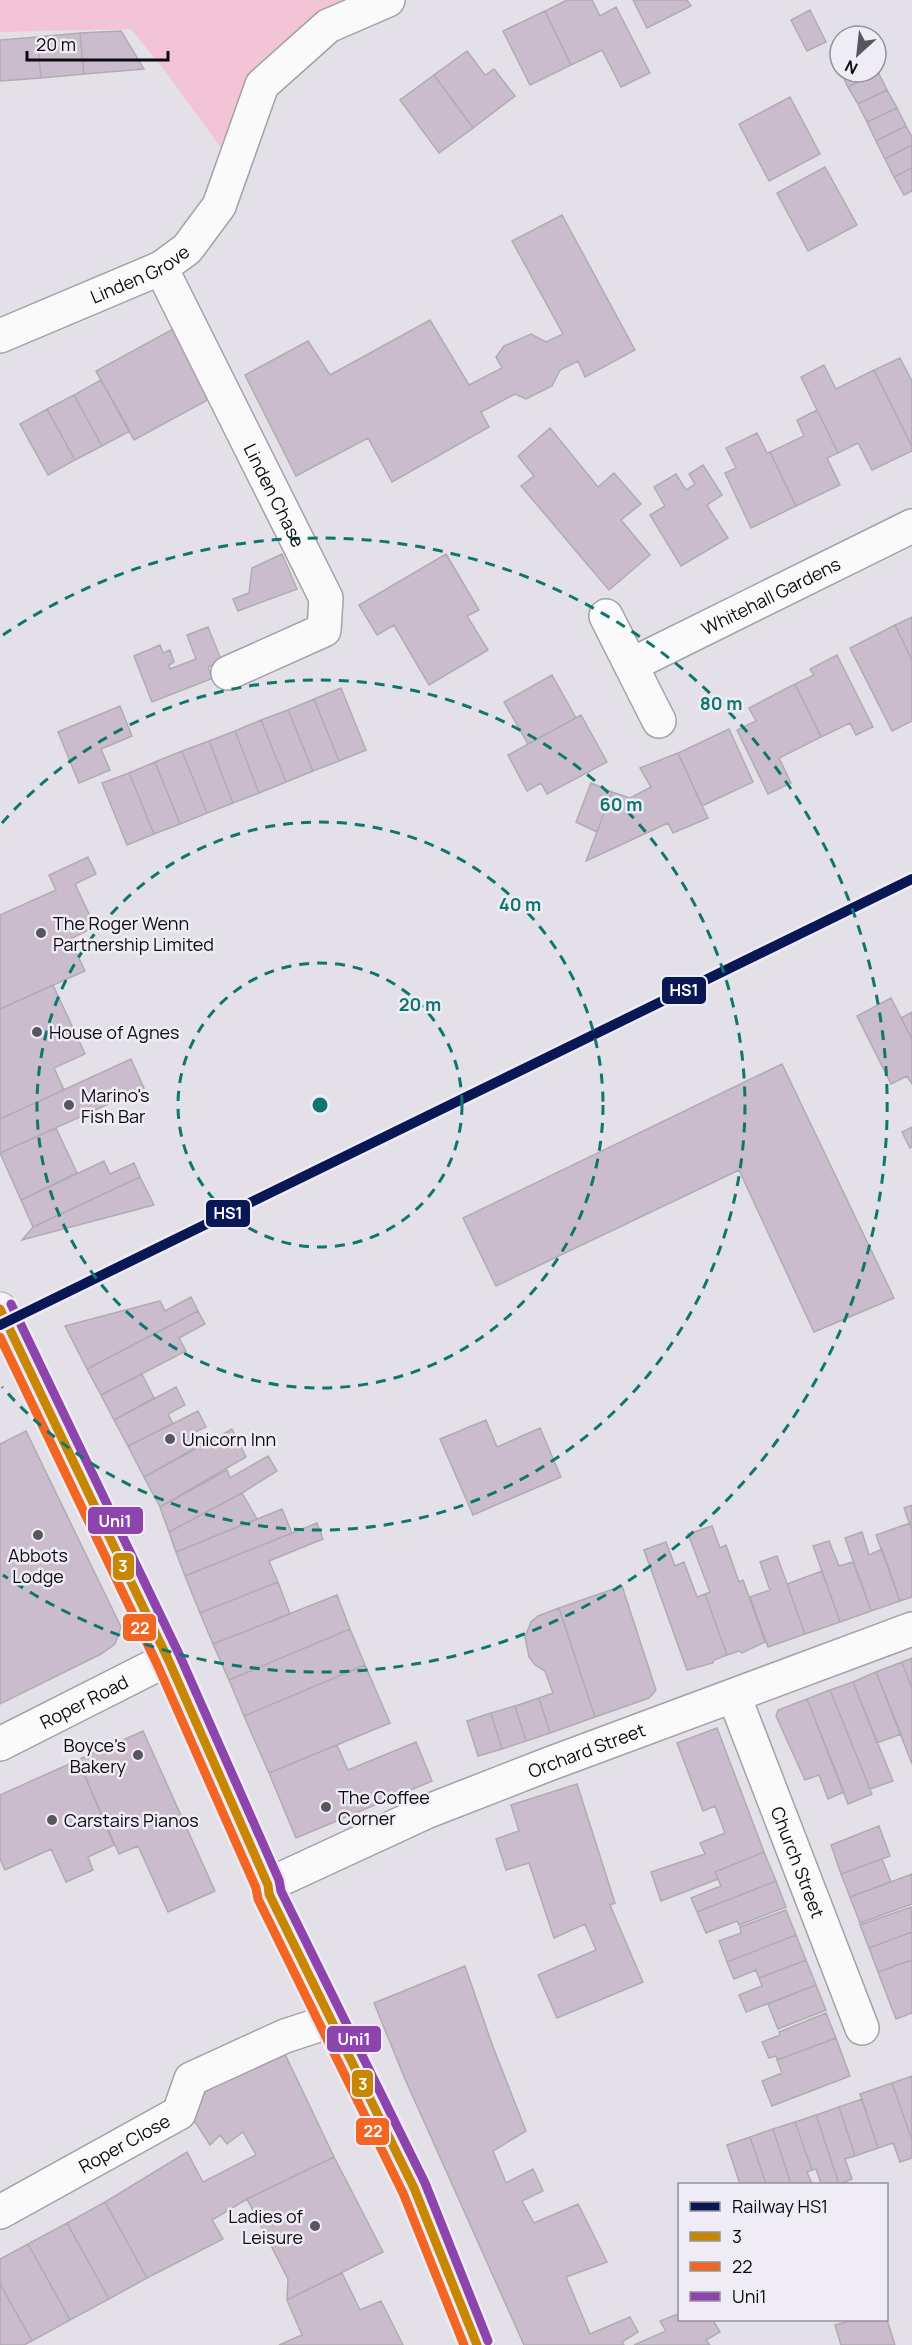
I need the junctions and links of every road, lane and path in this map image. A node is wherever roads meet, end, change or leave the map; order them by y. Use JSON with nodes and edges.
{"nodes":[{"id":1,"x":388,"y":0,"type":"edge"},
{"id":2,"x":161,"y":268,"type":"junction"},
{"id":3,"x":0,"y":336,"type":"edge"},
{"id":4,"x":912,"y":526,"type":"edge"},
{"id":5,"x":606,"y":616,"type":"dead end"},
{"id":6,"x":631,"y":665,"type":"junction"},
{"id":7,"x":228,"y":673,"type":"dead end"},
{"id":8,"x":659,"y":721,"type":"dead end"},
{"id":9,"x":0,"y":1309,"type":"edge"},
{"id":10,"x":912,"y":1629,"type":"edge"},
{"id":11,"x":168,"y":1659,"type":"junction"},
{"id":12,"x":734,"y":1696,"type":"junction"},
{"id":13,"x":0,"y":1744,"type":"edge"},
{"id":14,"x":268,"y":1885,"type":"junction"},
{"id":15,"x":331,"y":2021,"type":"junction"},
{"id":16,"x":862,"y":2028,"type":"dead end"},
{"id":17,"x":0,"y":2212,"type":"edge"},
{"id":18,"x":477,"y":2345,"type":"edge"}],
"edges":[{"from":1,"to":2,"type":"street","name":"Linden Grove"},
{"from":2,"to":3,"type":"street","name":"Linden Grove"},
{"from":2,"to":7,"type":"street","name":"Linden Chase"},
{"from":4,"to":6,"type":"street","name":"Whitehall Gardens"},
{"from":5,"to":6,"type":"street"},
{"from":6,"to":8,"type":"street"},
{"from":9,"to":11,"type":"main road"},
{"from":10,"to":12,"type":"street","name":"Orchard Street"},
{"from":11,"to":13,"type":"street","name":"Roper Road"},
{"from":11,"to":14,"type":"main road"},
{"from":12,"to":14,"type":"street","name":"Orchard Street"},
{"from":12,"to":16,"type":"street","name":"Church Street"},
{"from":14,"to":15,"type":"main road"},
{"from":15,"to":17,"type":"street","name":"Roper Close"},
{"from":15,"to":18,"type":"main road"}]}
